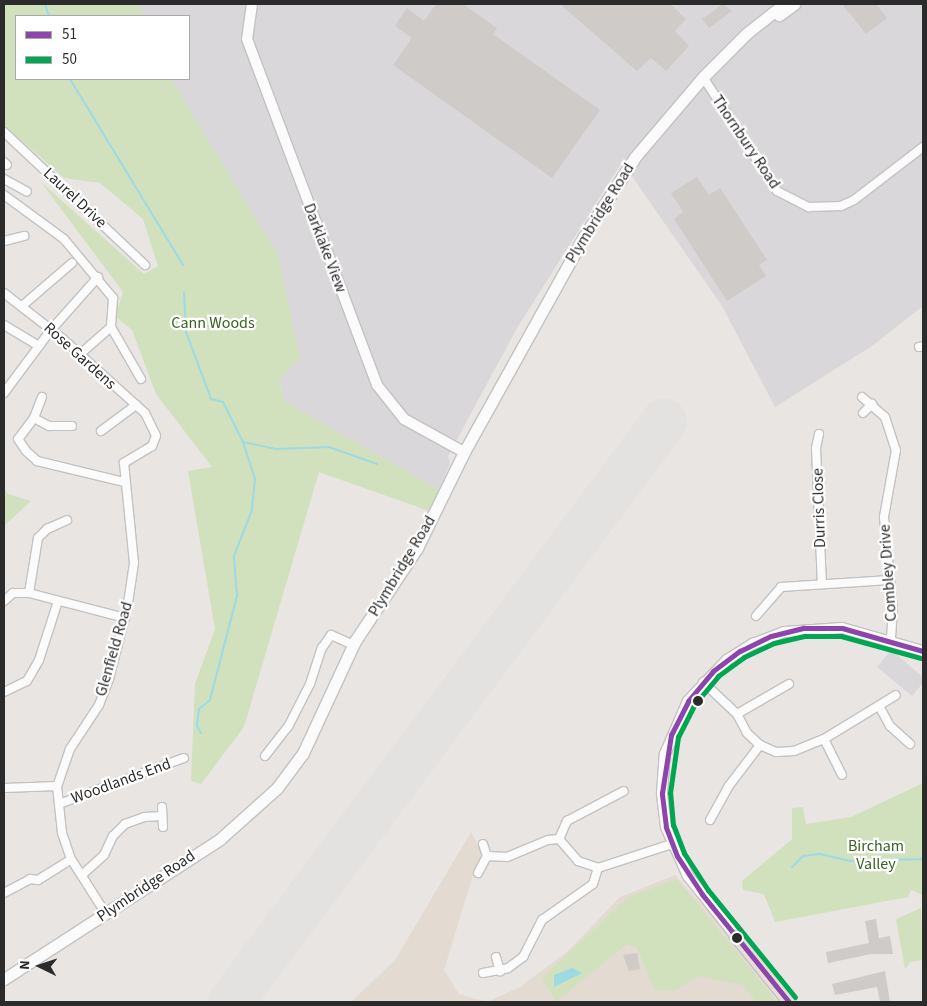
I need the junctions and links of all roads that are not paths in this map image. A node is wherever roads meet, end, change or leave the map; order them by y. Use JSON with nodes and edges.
{"nodes":[{"id":1,"x":252,"y":4,"type":"edge"},
{"id":2,"x":788,"y":5,"type":"edge"},
{"id":3,"x":703,"y":78,"type":"junction"},
{"id":4,"x":4,"y":132,"type":"edge"},
{"id":5,"x":923,"y":147,"type":"edge"},
{"id":6,"x":4,"y":179,"type":"edge"},
{"id":7,"x":27,"y":192,"type":"dead end"},
{"id":8,"x":4,"y":196,"type":"edge"},
{"id":9,"x":24,"y":236,"type":"dead end"},
{"id":10,"x":4,"y":241,"type":"edge"},
{"id":11,"x":72,"y":263,"type":"dead end"},
{"id":12,"x":145,"y":265,"type":"dead end"},
{"id":13,"x":98,"y":277,"type":"junction"},
{"id":14,"x":4,"y":293,"type":"edge"},
{"id":15,"x":22,"y":306,"type":"junction"},
{"id":16,"x":4,"y":325,"type":"edge"},
{"id":17,"x":111,"y":327,"type":"junction"},
{"id":18,"x":51,"y":330,"type":"junction"},
{"id":19,"x":40,"y":346,"type":"junction"},
{"id":20,"x":80,"y":354,"type":"junction"},
{"id":21,"x":141,"y":378,"type":"dead end"},
{"id":22,"x":4,"y":393,"type":"edge"},
{"id":23,"x":42,"y":397,"type":"dead end"},
{"id":24,"x":862,"y":397,"type":"dead end"},
{"id":25,"x":872,"y":404,"type":"junction"},
{"id":26,"x":136,"y":405,"type":"junction"},
{"id":27,"x":863,"y":413,"type":"dead end"},
{"id":28,"x":34,"y":418,"type":"junction"},
{"id":29,"x":72,"y":426,"type":"dead end"},
{"id":30,"x":101,"y":432,"type":"dead end"},
{"id":31,"x":826,"y":442,"type":"dead end"},
{"id":32,"x":464,"y":452,"type":"junction"},
{"id":33,"x":124,"y":482,"type":"junction"},
{"id":34,"x":67,"y":520,"type":"dead end"},
{"id":35,"x":890,"y":580,"type":"junction"},
{"id":36,"x":822,"y":583,"type":"junction"},
{"id":37,"x":29,"y":593,"type":"junction"},
{"id":38,"x":4,"y":601,"type":"edge"},
{"id":39,"x":58,"y":601,"type":"junction"},
{"id":40,"x":756,"y":616,"type":"dead end"},
{"id":41,"x":125,"y":618,"type":"junction"},
{"id":42,"x":890,"y":641,"type":"junction"},
{"id":43,"x":353,"y":645,"type":"junction"},
{"id":44,"x":923,"y":651,"type":"edge"},
{"id":45,"x":703,"y":682,"type":"junction"},
{"id":46,"x":789,"y":684,"type":"dead end"},
{"id":47,"x":4,"y":692,"type":"edge"},
{"id":48,"x":896,"y":695,"type":"dead end"},
{"id":49,"x":879,"y":706,"type":"junction"},
{"id":50,"x":737,"y":714,"type":"junction"},
{"id":51,"x":824,"y":739,"type":"junction"},
{"id":52,"x":910,"y":744,"type":"dead end"},
{"id":53,"x":760,"y":745,"type":"junction"},
{"id":54,"x":265,"y":756,"type":"dead end"},
{"id":55,"x":184,"y":758,"type":"dead end"},
{"id":56,"x":842,"y":775,"type":"dead end"},
{"id":57,"x":57,"y":786,"type":"junction"},
{"id":58,"x":4,"y":788,"type":"edge"},
{"id":59,"x":624,"y":791,"type":"dead end"},
{"id":60,"x":59,"y":804,"type":"junction"},
{"id":61,"x":162,"y":807,"type":"dead end"},
{"id":62,"x":162,"y":816,"type":"junction"},
{"id":63,"x":710,"y":820,"type":"dead end"},
{"id":64,"x":163,"y":827,"type":"dead end"},
{"id":65,"x":558,"y":839,"type":"junction"},
{"id":66,"x":483,"y":844,"type":"dead end"},
{"id":67,"x":672,"y":844,"type":"junction"},
{"id":68,"x":487,"y":856,"type":"junction"},
{"id":69,"x":71,"y":859,"type":"junction"},
{"id":70,"x":598,"y":868,"type":"junction"},
{"id":71,"x":83,"y":874,"type":"junction"},
{"id":72,"x":478,"y":874,"type":"dead end"},
{"id":73,"x":4,"y":892,"type":"edge"},
{"id":74,"x":106,"y":914,"type":"junction"},
{"id":75,"x":735,"y":935,"type":"joint"},
{"id":76,"x":496,"y":957,"type":"dead end"},
{"id":77,"x":500,"y":971,"type":"junction"},
{"id":78,"x":483,"y":972,"type":"dead end"},
{"id":79,"x":4,"y":979,"type":"edge"},
{"id":80,"x":789,"y":1002,"type":"edge"}],
"edges":[{"from":1,"to":32,"type":"street","name":"Darklake View"},
{"from":2,"to":3,"type":"main road","name":"Plymbridge Road"},
{"from":3,"to":5,"type":"street","name":"Thornbury Road"},
{"from":3,"to":32,"type":"main road","name":"Plymbridge Road"},
{"from":4,"to":12,"type":"street","name":"Laurel Drive"},
{"from":6,"to":7,"type":"street"},
{"from":8,"to":13,"type":"street"},
{"from":9,"to":10,"type":"street"},
{"from":11,"to":15,"type":"street"},
{"from":13,"to":17,"type":"street"},
{"from":13,"to":18,"type":"street"},
{"from":14,"to":15,"type":"street","name":"Rose Gardens"},
{"from":15,"to":18,"type":"street","name":"Rose Gardens"},
{"from":16,"to":19,"type":"street"},
{"from":17,"to":20,"type":"street"},
{"from":17,"to":21,"type":"street"},
{"from":18,"to":19,"type":"street"},
{"from":18,"to":20,"type":"street","name":"Rose Gardens"},
{"from":19,"to":22,"type":"street"},
{"from":20,"to":26,"type":"street","name":"Rose Gardens"},
{"from":23,"to":28,"type":"street"},
{"from":24,"to":25,"type":"street","name":"Combley Drive"},
{"from":25,"to":27,"type":"street"},
{"from":25,"to":35,"type":"street","name":"Combley Drive"},
{"from":26,"to":30,"type":"street"},
{"from":26,"to":33,"type":"street","name":"Rose Gardens"},
{"from":28,"to":29,"type":"street"},
{"from":28,"to":33,"type":"street"},
{"from":31,"to":36,"type":"street","name":"Durris Close"},
{"from":32,"to":43,"type":"main road","name":"Plymbridge Road"},
{"from":33,"to":41,"type":"street","name":"Glenfield Road"},
{"from":34,"to":37,"type":"street"},
{"from":35,"to":36,"type":"street"},
{"from":35,"to":42,"type":"street","name":"Combley Drive"},
{"from":36,"to":40,"type":"street"},
{"from":37,"to":38,"type":"street"},
{"from":37,"to":39,"type":"street"},
{"from":39,"to":41,"type":"street"},
{"from":39,"to":47,"type":"street"},
{"from":41,"to":57,"type":"street","name":"Glenfield Road"},
{"from":42,"to":44,"type":"street"},
{"from":42,"to":45,"type":"street"},
{"from":43,"to":54,"type":"street"},
{"from":43,"to":74,"type":"main road","name":"Plymbridge Road"},
{"from":45,"to":50,"type":"street"},
{"from":45,"to":67,"type":"street"},
{"from":46,"to":50,"type":"street"},
{"from":48,"to":49,"type":"street"},
{"from":49,"to":51,"type":"street"},
{"from":49,"to":52,"type":"street"},
{"from":50,"to":53,"type":"street"},
{"from":51,"to":53,"type":"street"},
{"from":51,"to":56,"type":"street"},
{"from":53,"to":63,"type":"street"},
{"from":55,"to":60,"type":"street","name":"Woodlands End"},
{"from":57,"to":58,"type":"street"},
{"from":57,"to":60,"type":"street","name":"Glenfield Road"},
{"from":59,"to":65,"type":"street"},
{"from":60,"to":69,"type":"street","name":"Glenfield Road"},
{"from":61,"to":62,"type":"street"},
{"from":62,"to":64,"type":"street"},
{"from":62,"to":71,"type":"street"},
{"from":65,"to":68,"type":"street"},
{"from":65,"to":70,"type":"street"},
{"from":66,"to":68,"type":"street"},
{"from":67,"to":70,"type":"street"},
{"from":67,"to":75,"type":"street"},
{"from":68,"to":72,"type":"street"},
{"from":69,"to":71,"type":"street","name":"Glenfield Road"},
{"from":69,"to":73,"type":"street"},
{"from":70,"to":77,"type":"street"},
{"from":71,"to":74,"type":"street","name":"Glenfield Road"},
{"from":74,"to":79,"type":"main road","name":"Plymbridge Road"},
{"from":75,"to":80,"type":"main road"},
{"from":76,"to":77,"type":"street"},
{"from":77,"to":78,"type":"street"}]}
